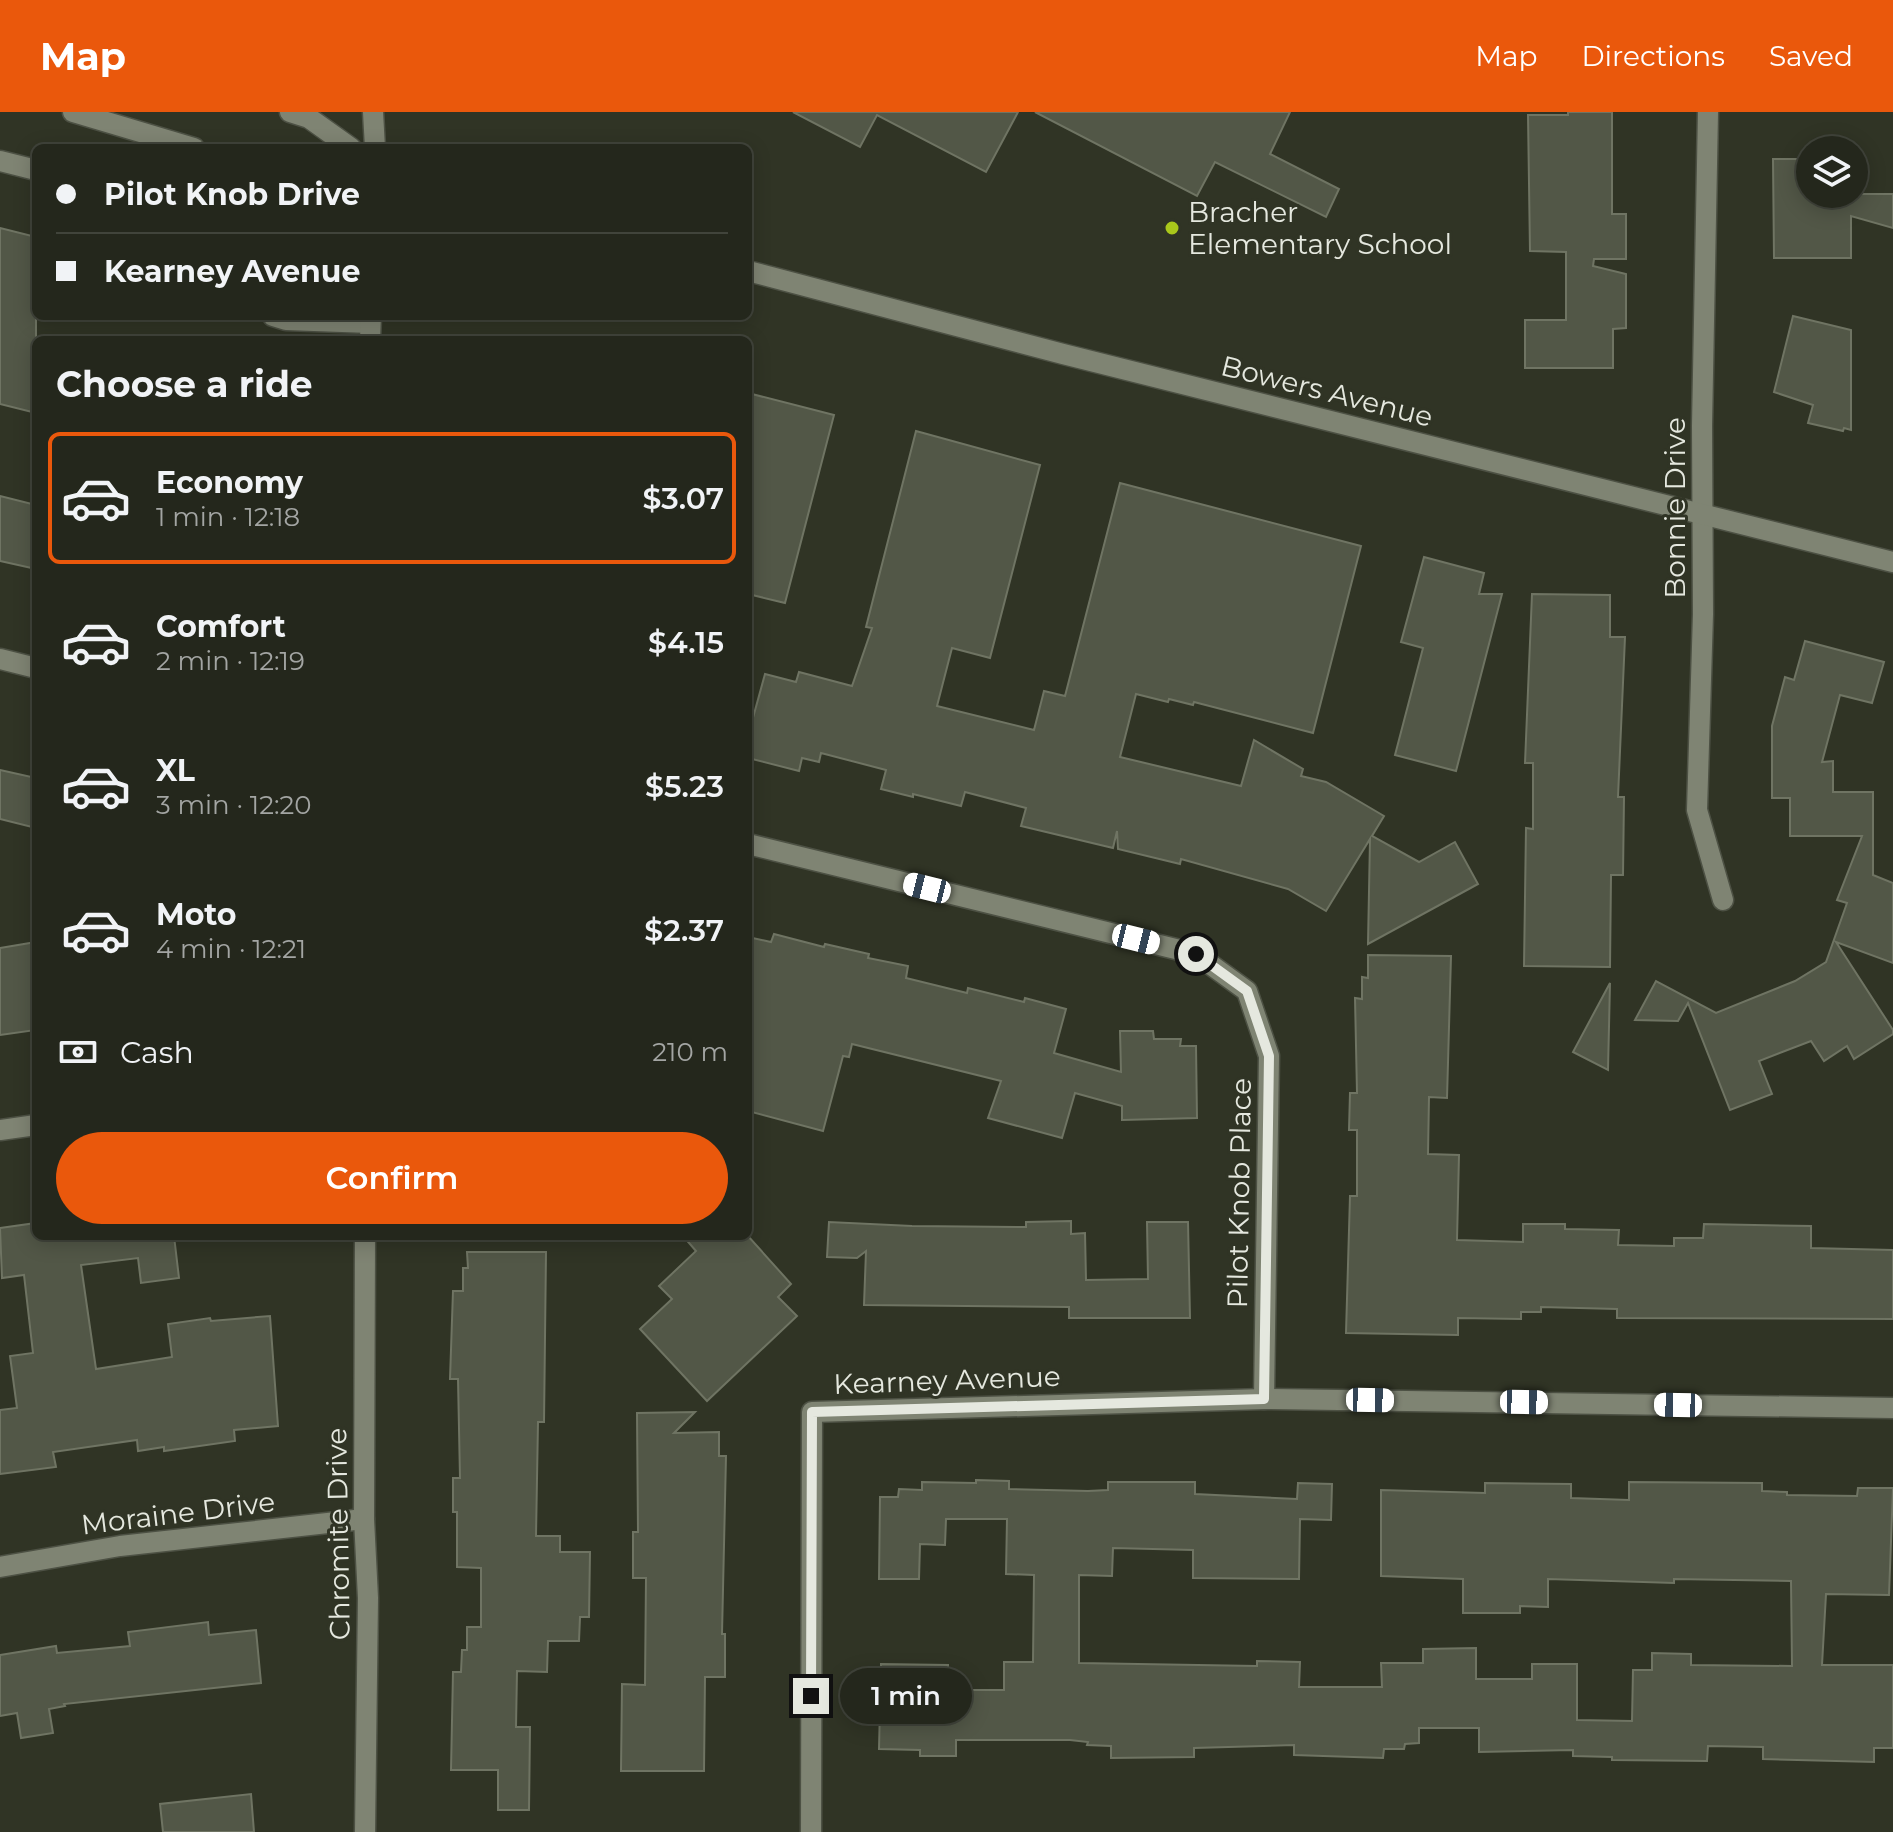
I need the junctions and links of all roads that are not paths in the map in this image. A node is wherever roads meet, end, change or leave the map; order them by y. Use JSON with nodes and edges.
{"nodes":[{"id":1,"x":73,"y":112,"type":"edge"},
{"id":2,"x":290,"y":112,"type":"edge"},
{"id":3,"x":373,"y":112,"type":"edge"},
{"id":4,"x":1708,"y":112,"type":"edge"},
{"id":5,"x":181,"y":144,"type":"edge"},
{"id":6,"x":345,"y":144,"type":"edge"},
{"id":7,"x":375,"y":144,"type":"edge"},
{"id":8,"x":0,"y":161,"type":"edge"},
{"id":9,"x":32,"y":169,"type":"edge"},
{"id":10,"x":752,"y":272,"type":"edge"},
{"id":11,"x":286,"y":320,"type":"edge"},
{"id":12,"x":370,"y":326,"type":"edge"},
{"id":13,"x":1704,"y":514,"type":"junction"},
{"id":14,"x":1893,"y":562,"type":"edge"},
{"id":15,"x":0,"y":659,"type":"edge"},
{"id":16,"x":32,"y":667,"type":"edge"},
{"id":17,"x":752,"y":845,"type":"edge"},
{"id":18,"x":1723,"y":900,"type":"dead end"},
{"id":19,"x":32,"y":1126,"type":"edge"},
{"id":20,"x":0,"y":1130,"type":"edge"},
{"id":21,"x":365,"y":1240,"type":"edge"},
{"id":22,"x":1264,"y":1399,"type":"junction"},
{"id":23,"x":1893,"y":1408,"type":"edge"},
{"id":24,"x":364,"y":1519,"type":"junction"},
{"id":25,"x":0,"y":1567,"type":"edge"},
{"id":26,"x":365,"y":1832,"type":"edge"},
{"id":27,"x":811,"y":1832,"type":"edge"}],
"edges":[{"from":1,"to":5,"type":"street"},
{"from":2,"to":6,"type":"street"},
{"from":3,"to":7,"type":"street"},
{"from":4,"to":13,"type":"street","name":"Bonnie Drive"},
{"from":8,"to":9,"type":"street"},
{"from":10,"to":13,"type":"street","name":"Bowers Avenue"},
{"from":11,"to":12,"type":"street"},
{"from":13,"to":14,"type":"street","name":"Bowers Avenue"},
{"from":13,"to":18,"type":"street","name":"Bonnie Drive"},
{"from":15,"to":16,"type":"street"},
{"from":17,"to":22,"type":"street","name":"Pilot Knob Place"},
{"from":19,"to":20,"type":"street"},
{"from":21,"to":24,"type":"street","name":"Chromite Drive"},
{"from":22,"to":23,"type":"street"},
{"from":22,"to":27,"type":"street","name":"Kearney Avenue"},
{"from":24,"to":25,"type":"street","name":"Moraine Drive"},
{"from":24,"to":26,"type":"street","name":"Chromite Drive"}]}
